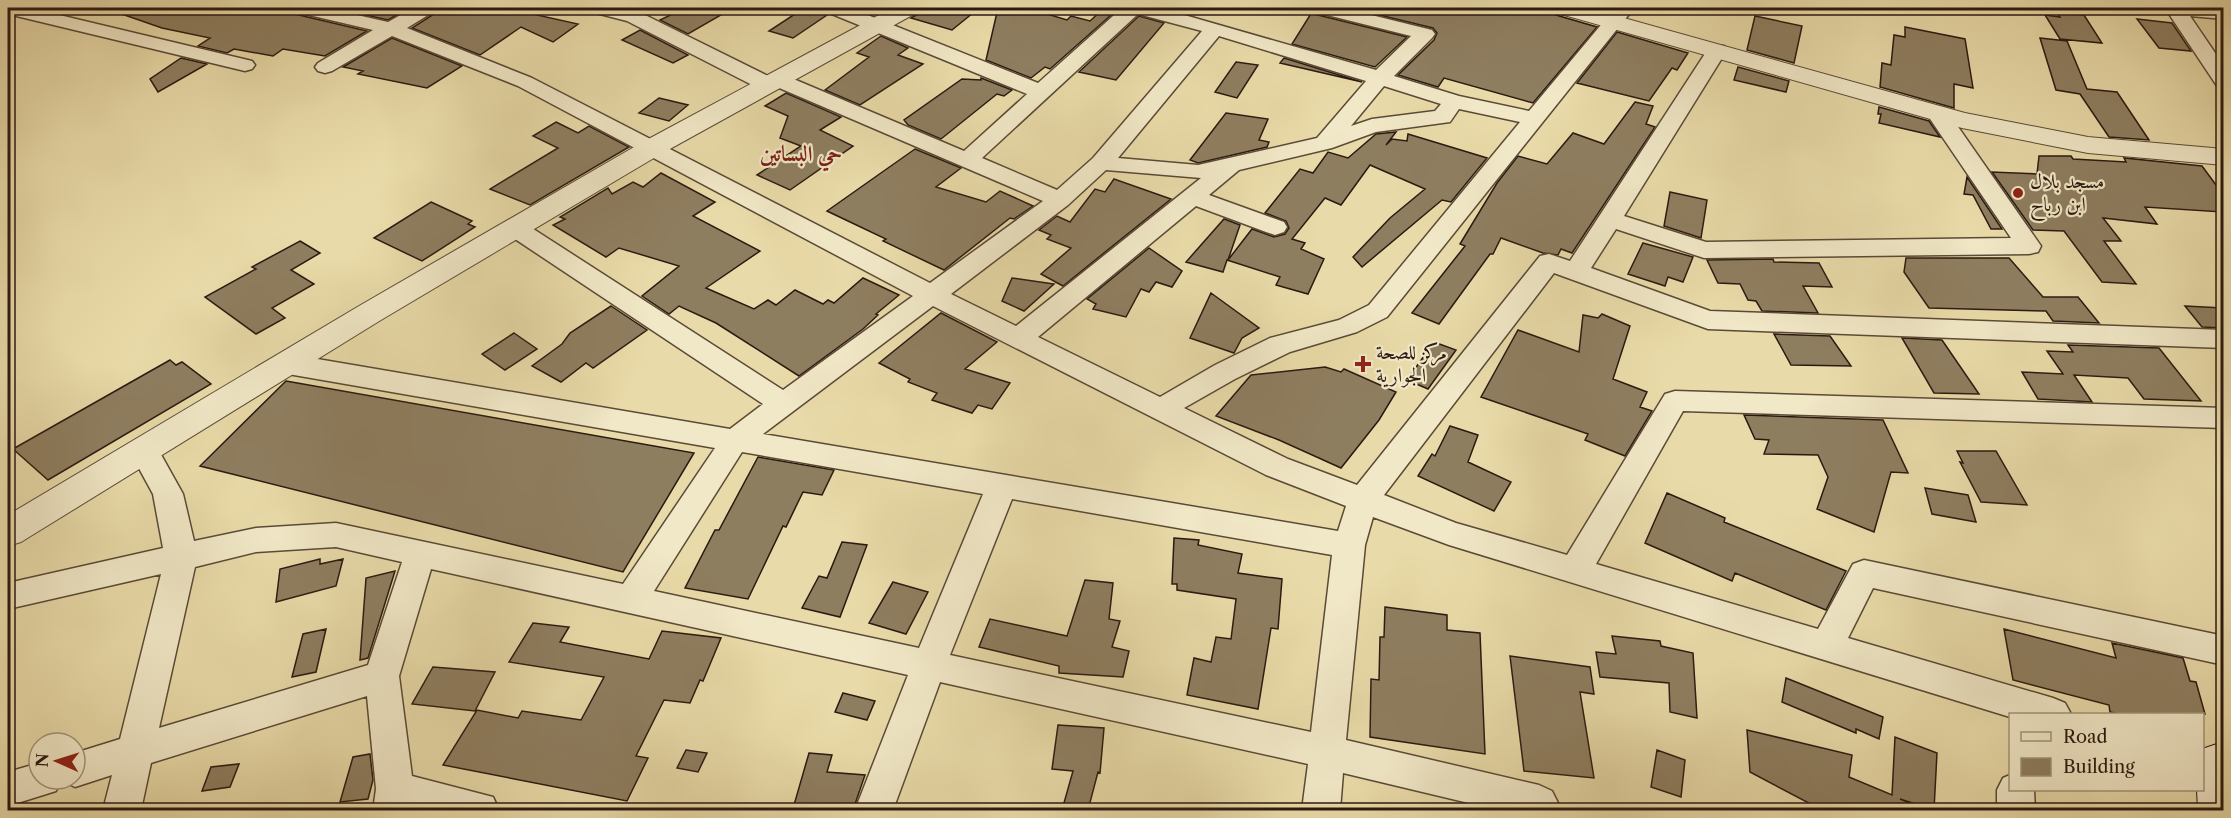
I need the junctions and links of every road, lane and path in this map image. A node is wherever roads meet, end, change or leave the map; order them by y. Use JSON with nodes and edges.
{"nodes":[{"id":1,"x":8,"y":8,"type":"edge"},
{"id":2,"x":303,"y":8,"type":"edge"},
{"id":3,"x":426,"y":8,"type":"edge"},
{"id":4,"x":599,"y":8,"type":"edge"},
{"id":5,"x":834,"y":8,"type":"edge"},
{"id":6,"x":908,"y":8,"type":"edge"},
{"id":7,"x":1133,"y":8,"type":"edge"},
{"id":8,"x":1139,"y":8,"type":"edge"},
{"id":9,"x":1322,"y":8,"type":"edge"},
{"id":10,"x":1565,"y":8,"type":"edge"},
{"id":11,"x":2169,"y":8,"type":"edge"},
{"id":12,"x":2175,"y":8,"type":"edge"},
{"id":13,"x":2223,"y":13,"type":"edge"},
{"id":14,"x":1619,"y":14,"type":"edge"},
{"id":15,"x":876,"y":25,"type":"junction"},
{"id":16,"x":388,"y":28,"type":"junction"},
{"id":17,"x":1215,"y":28,"type":"junction"},
{"id":18,"x":1717,"y":50,"type":"junction"},
{"id":19,"x":245,"y":65,"type":"dead end"},
{"id":20,"x":325,"y":67,"type":"dead end"},
{"id":21,"x":1379,"y":79,"type":"junction"},
{"id":22,"x":773,"y":81,"type":"junction"},
{"id":23,"x":2223,"y":82,"type":"edge"},
{"id":24,"x":1041,"y":92,"type":"junction"},
{"id":25,"x":1454,"y":101,"type":"junction"},
{"id":26,"x":1937,"y":113,"type":"junction"},
{"id":27,"x":1534,"y":119,"type":"junction"},
{"id":28,"x":1324,"y":143,"type":"junction"},
{"id":29,"x":650,"y":149,"type":"junction"},
{"id":30,"x":2223,"y":158,"type":"edge"},
{"id":31,"x":967,"y":160,"type":"junction"},
{"id":32,"x":1101,"y":163,"type":"junction"},
{"id":33,"x":1233,"y":164,"type":"junction"},
{"id":34,"x":1193,"y":197,"type":"junction"},
{"id":35,"x":1060,"y":200,"type":"junction"},
{"id":36,"x":1610,"y":219,"type":"junction"},
{"id":37,"x":1275,"y":227,"type":"dead end"},
{"id":38,"x":515,"y":228,"type":"junction"},
{"id":39,"x":1576,"y":272,"type":"junction"},
{"id":40,"x":932,"y":295,"type":"junction"},
{"id":41,"x":1019,"y":338,"type":"junction"},
{"id":42,"x":2223,"y":339,"type":"edge"},
{"id":43,"x":288,"y":364,"type":"junction"},
{"id":44,"x":784,"y":404,"type":"junction"},
{"id":45,"x":1161,"y":409,"type":"junction"},
{"id":46,"x":2223,"y":418,"type":"edge"},
{"id":47,"x":735,"y":440,"type":"junction"},
{"id":48,"x":144,"y":450,"type":"junction"},
{"id":49,"x":1002,"y":486,"type":"junction"},
{"id":50,"x":1363,"y":500,"type":"junction"},
{"id":51,"x":8,"y":532,"type":"edge"},
{"id":52,"x":1349,"y":544,"type":"junction"},
{"id":53,"x":420,"y":554,"type":"junction"},
{"id":54,"x":181,"y":557,"type":"junction"},
{"id":55,"x":1575,"y":571,"type":"junction"},
{"id":56,"x":8,"y":596,"type":"edge"},
{"id":57,"x":630,"y":600,"type":"junction"},
{"id":58,"x":1826,"y":647,"type":"junction"},
{"id":59,"x":2223,"y":651,"type":"edge"},
{"id":60,"x":929,"y":665,"type":"junction"},
{"id":61,"x":382,"y":676,"type":"junction"},
{"id":62,"x":2018,"y":709,"type":"edge"},
{"id":63,"x":2046,"y":713,"type":"edge"},
{"id":64,"x":1327,"y":752,"type":"junction"},
{"id":65,"x":135,"y":753,"type":"junction"},
{"id":66,"x":2214,"y":762,"type":"edge"},
{"id":67,"x":87,"y":767,"type":"edge"},
{"id":68,"x":27,"y":784,"type":"edge"},
{"id":69,"x":8,"y":789,"type":"edge"},
{"id":70,"x":2016,"y":791,"type":"edge"},
{"id":71,"x":394,"y":800,"type":"edge"},
{"id":72,"x":1539,"y":803,"type":"dead end"},
{"id":73,"x":122,"y":810,"type":"edge"},
{"id":74,"x":480,"y":810,"type":"edge"},
{"id":75,"x":874,"y":810,"type":"edge"},
{"id":76,"x":1321,"y":810,"type":"edge"},
{"id":77,"x":2016,"y":810,"type":"edge"},
{"id":78,"x":2219,"y":810,"type":"edge"}],
"edges":[{"from":1,"to":19,"type":"street"},
{"from":2,"to":16,"type":"street"},
{"from":3,"to":16,"type":"street"},
{"from":4,"to":22,"type":"street"},
{"from":5,"to":15,"type":"street"},
{"from":6,"to":15,"type":"street"},
{"from":7,"to":24,"type":"street"},
{"from":8,"to":17,"type":"street"},
{"from":9,"to":21,"type":"street"},
{"from":10,"to":14,"type":"street"},
{"from":11,"to":12,"type":"street"},
{"from":12,"to":13,"type":"street"},
{"from":12,"to":23,"type":"street"},
{"from":14,"to":18,"type":"street"},
{"from":14,"to":27,"type":"street"},
{"from":15,"to":22,"type":"street"},
{"from":15,"to":24,"type":"street"},
{"from":16,"to":20,"type":"street"},
{"from":16,"to":29,"type":"street"},
{"from":17,"to":21,"type":"street"},
{"from":17,"to":32,"type":"street"},
{"from":18,"to":26,"type":"street"},
{"from":18,"to":36,"type":"street"},
{"from":21,"to":25,"type":"street"},
{"from":21,"to":28,"type":"street"},
{"from":22,"to":29,"type":"street"},
{"from":22,"to":31,"type":"street"},
{"from":24,"to":31,"type":"street"},
{"from":25,"to":27,"type":"street"},
{"from":25,"to":28,"type":"street"},
{"from":26,"to":30,"type":"street"},
{"from":26,"to":36,"type":"street"},
{"from":27,"to":45,"type":"street"},
{"from":28,"to":33,"type":"street"},
{"from":29,"to":38,"type":"street"},
{"from":29,"to":40,"type":"street"},
{"from":31,"to":35,"type":"street"},
{"from":32,"to":33,"type":"street"},
{"from":32,"to":35,"type":"street"},
{"from":33,"to":34,"type":"street"},
{"from":34,"to":37,"type":"street"},
{"from":34,"to":41,"type":"street"},
{"from":35,"to":40,"type":"street"},
{"from":36,"to":39,"type":"street"},
{"from":38,"to":43,"type":"street"},
{"from":38,"to":44,"type":"street"},
{"from":39,"to":42,"type":"street"},
{"from":39,"to":50,"type":"street"},
{"from":40,"to":41,"type":"street"},
{"from":40,"to":44,"type":"street"},
{"from":41,"to":45,"type":"street"},
{"from":43,"to":47,"type":"street"},
{"from":43,"to":48,"type":"street"},
{"from":44,"to":47,"type":"street"},
{"from":45,"to":50,"type":"street"},
{"from":46,"to":55,"type":"street"},
{"from":47,"to":49,"type":"street"},
{"from":47,"to":57,"type":"street"},
{"from":48,"to":51,"type":"street"},
{"from":48,"to":54,"type":"street"},
{"from":49,"to":52,"type":"street"},
{"from":49,"to":60,"type":"street"},
{"from":50,"to":52,"type":"street"},
{"from":50,"to":55,"type":"street"},
{"from":52,"to":64,"type":"street"},
{"from":53,"to":54,"type":"street"},
{"from":53,"to":57,"type":"street"},
{"from":53,"to":61,"type":"street"},
{"from":54,"to":56,"type":"street"},
{"from":54,"to":65,"type":"street"},
{"from":55,"to":58,"type":"street"},
{"from":57,"to":60,"type":"street"},
{"from":58,"to":59,"type":"street"},
{"from":58,"to":62,"type":"street"},
{"from":60,"to":64,"type":"street"},
{"from":60,"to":75,"type":"street"},
{"from":61,"to":65,"type":"street"},
{"from":61,"to":71,"type":"street"},
{"from":62,"to":63,"type":"street"},
{"from":64,"to":72,"type":"street"},
{"from":64,"to":76,"type":"street"},
{"from":65,"to":67,"type":"street"},
{"from":65,"to":73,"type":"street"},
{"from":66,"to":78,"type":"street"},
{"from":68,"to":69,"type":"street"},
{"from":70,"to":77,"type":"street"},
{"from":71,"to":74,"type":"street"}]}
